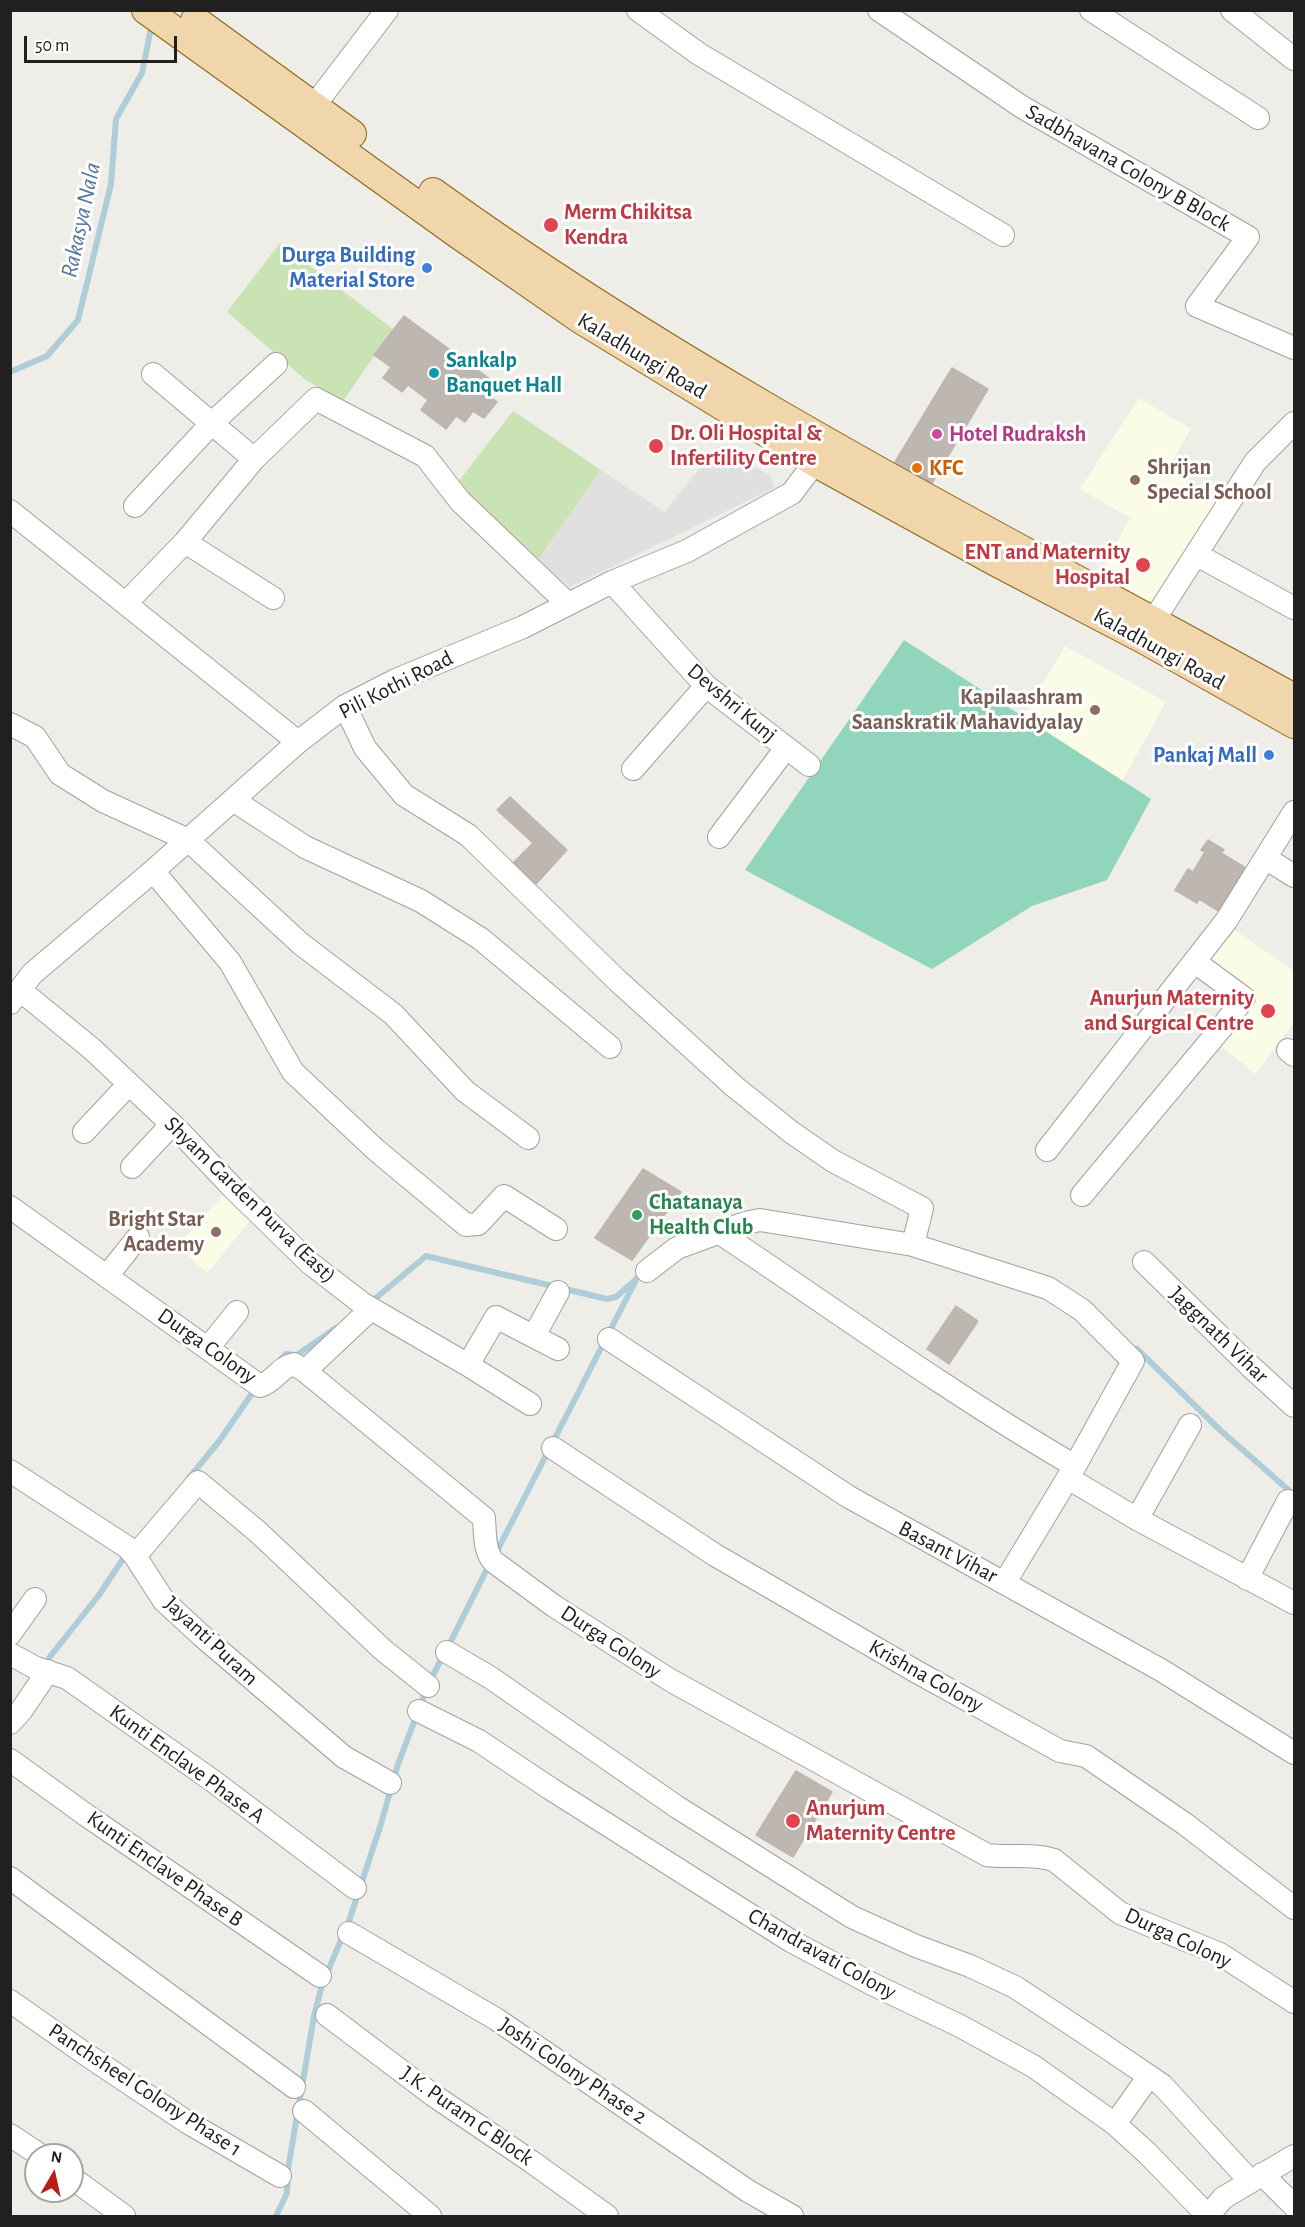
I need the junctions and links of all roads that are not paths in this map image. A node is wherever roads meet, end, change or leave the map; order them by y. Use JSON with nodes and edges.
{"nodes":[{"id":1,"x":146,"y":10,"type":"edge"},
{"id":2,"x":387,"y":10,"type":"edge"},
{"id":3,"x":638,"y":10,"type":"edge"},
{"id":4,"x":879,"y":10,"type":"edge"},
{"id":5,"x":1091,"y":10,"type":"edge"},
{"id":6,"x":1232,"y":10,"type":"edge"},
{"id":7,"x":180,"y":18,"type":"edge"},
{"id":8,"x":1294,"y":59,"type":"edge"},
{"id":9,"x":307,"y":114,"type":"junction"},
{"id":10,"x":1258,"y":118,"type":"dead end"},
{"id":11,"x":1003,"y":235,"type":"dead end"},
{"id":12,"x":1294,"y":348,"type":"edge"},
{"id":13,"x":276,"y":364,"type":"dead end"},
{"id":14,"x":153,"y":374,"type":"dead end"},
{"id":15,"x":212,"y":423,"type":"junction"},
{"id":16,"x":1294,"y":423,"type":"edge"},
{"id":17,"x":822,"y":454,"type":"junction"},
{"id":18,"x":254,"y":459,"type":"junction"},
{"id":19,"x":135,"y":506,"type":"dead end"},
{"id":20,"x":10,"y":511,"type":"edge"},
{"id":21,"x":185,"y":542,"type":"junction"},
{"id":22,"x":1197,"y":555,"type":"junction"},
{"id":23,"x":612,"y":582,"type":"junction"},
{"id":24,"x":273,"y":598,"type":"dead end"},
{"id":25,"x":126,"y":603,"type":"junction"},
{"id":26,"x":568,"y":603,"type":"junction"},
{"id":27,"x":1294,"y":608,"type":"edge"},
{"id":28,"x":1149,"y":630,"type":"junction"},
{"id":29,"x":706,"y":687,"type":"junction"},
{"id":30,"x":1294,"y":698,"type":"edge"},
{"id":31,"x":345,"y":706,"type":"junction"},
{"id":32,"x":10,"y":724,"type":"edge"},
{"id":33,"x":1294,"y":724,"type":"edge"},
{"id":34,"x":298,"y":742,"type":"junction"},
{"id":35,"x":786,"y":748,"type":"junction"},
{"id":36,"x":809,"y":765,"type":"dead end"},
{"id":37,"x":633,"y":769,"type":"dead end"},
{"id":38,"x":233,"y":800,"type":"junction"},
{"id":39,"x":1294,"y":812,"type":"edge"},
{"id":40,"x":719,"y":837,"type":"dead end"},
{"id":41,"x":188,"y":840,"type":"junction"},
{"id":42,"x":1267,"y":859,"type":"junction"},
{"id":43,"x":153,"y":871,"type":"junction"},
{"id":44,"x":1294,"y":876,"type":"edge"},
{"id":45,"x":1194,"y":962,"type":"junction"},
{"id":46,"x":15,"y":996,"type":"edge"},
{"id":47,"x":610,"y":1047,"type":"dead end"},
{"id":48,"x":129,"y":1084,"type":"junction"},
{"id":49,"x":172,"y":1124,"type":"junction"},
{"id":50,"x":84,"y":1132,"type":"dead end"},
{"id":51,"x":528,"y":1138,"type":"dead end"},
{"id":52,"x":1047,"y":1150,"type":"dead end"},
{"id":53,"x":132,"y":1167,"type":"dead end"},
{"id":54,"x":1082,"y":1195,"type":"dead end"},
{"id":55,"x":10,"y":1207,"type":"edge"},
{"id":56,"x":556,"y":1229,"type":"dead end"},
{"id":57,"x":720,"y":1233,"type":"junction"},
{"id":58,"x":138,"y":1237,"type":"dead end"},
{"id":59,"x":913,"y":1245,"type":"junction"},
{"id":60,"x":1144,"y":1262,"type":"dead end"},
{"id":61,"x":648,"y":1271,"type":"dead end"},
{"id":62,"x":107,"y":1276,"type":"junction"},
{"id":63,"x":558,"y":1292,"type":"dead end"},
{"id":64,"x":371,"y":1309,"type":"junction"},
{"id":65,"x":237,"y":1312,"type":"dead end"},
{"id":66,"x":534,"y":1336,"type":"junction"},
{"id":67,"x":609,"y":1339,"type":"dead end"},
{"id":68,"x":208,"y":1348,"type":"junction"},
{"id":69,"x":558,"y":1349,"type":"dead end"},
{"id":70,"x":468,"y":1365,"type":"junction"},
{"id":71,"x":304,"y":1371,"type":"junction"},
{"id":72,"x":530,"y":1404,"type":"dead end"},
{"id":73,"x":1294,"y":1406,"type":"edge"},
{"id":74,"x":1190,"y":1425,"type":"dead end"},
{"id":75,"x":553,"y":1448,"type":"dead end"},
{"id":76,"x":10,"y":1471,"type":"edge"},
{"id":77,"x":1071,"y":1472,"type":"junction"},
{"id":78,"x":1288,"y":1501,"type":"dead end"},
{"id":79,"x":1137,"y":1519,"type":"junction"},
{"id":80,"x":135,"y":1556,"type":"junction"},
{"id":81,"x":1247,"y":1579,"type":"junction"},
{"id":82,"x":1005,"y":1582,"type":"junction"},
{"id":83,"x":35,"y":1599,"type":"dead end"},
{"id":84,"x":1294,"y":1603,"type":"edge"},
{"id":85,"x":10,"y":1634,"type":"edge"},
{"id":86,"x":447,"y":1652,"type":"dead end"},
{"id":87,"x":10,"y":1654,"type":"edge"},
{"id":88,"x":48,"y":1671,"type":"junction"},
{"id":89,"x":428,"y":1686,"type":"dead end"},
{"id":90,"x":419,"y":1711,"type":"dead end"},
{"id":91,"x":10,"y":1722,"type":"edge"},
{"id":92,"x":1294,"y":1753,"type":"edge"},
{"id":93,"x":10,"y":1760,"type":"edge"},
{"id":94,"x":390,"y":1783,"type":"dead end"},
{"id":95,"x":10,"y":1878,"type":"edge"},
{"id":96,"x":355,"y":1888,"type":"dead end"},
{"id":97,"x":1294,"y":1908,"type":"edge"},
{"id":98,"x":349,"y":1933,"type":"dead end"},
{"id":99,"x":320,"y":1976,"type":"dead end"},
{"id":100,"x":10,"y":2001,"type":"edge"},
{"id":101,"x":1294,"y":2002,"type":"edge"},
{"id":102,"x":327,"y":2015,"type":"dead end"},
{"id":103,"x":1149,"y":2076,"type":"junction"},
{"id":104,"x":294,"y":2087,"type":"dead end"},
{"id":105,"x":304,"y":2111,"type":"dead end"},
{"id":106,"x":1115,"y":2124,"type":"junction"},
{"id":107,"x":10,"y":2135,"type":"edge"},
{"id":108,"x":24,"y":2144,"type":"edge"},
{"id":109,"x":1294,"y":2156,"type":"edge"},
{"id":110,"x":280,"y":2176,"type":"dead end"},
{"id":111,"x":1256,"y":2177,"type":"junction"},
{"id":112,"x":84,"y":2187,"type":"edge"},
{"id":113,"x":1294,"y":2206,"type":"edge"},
{"id":114,"x":1208,"y":2216,"type":"edge"},
{"id":115,"x":124,"y":2217,"type":"edge"},
{"id":116,"x":430,"y":2217,"type":"edge"},
{"id":117,"x":607,"y":2217,"type":"edge"},
{"id":118,"x":792,"y":2217,"type":"edge"}],
"edges":[{"from":1,"to":7,"type":"main road","name":"Kaladhungi Road"},
{"from":2,"to":9,"type":"street"},
{"from":3,"to":11,"type":"street"},
{"from":4,"to":12,"type":"street","name":"Sadbhavana Colony B Block"},
{"from":5,"to":10,"type":"street"},
{"from":6,"to":8,"type":"street"},
{"from":7,"to":9,"type":"main road","name":"Kaladhungi Road"},
{"from":9,"to":17,"type":"main road","name":"Kaladhungi Road"},
{"from":13,"to":15,"type":"street"},
{"from":14,"to":15,"type":"street"},
{"from":15,"to":18,"type":"street"},
{"from":15,"to":19,"type":"street"},
{"from":16,"to":22,"type":"street"},
{"from":17,"to":23,"type":"street","name":"Pili Kothi Road"},
{"from":17,"to":28,"type":"main road","name":"Kaladhungi Road"},
{"from":18,"to":21,"type":"street"},
{"from":18,"to":26,"type":"street"},
{"from":20,"to":25,"type":"street"},
{"from":21,"to":24,"type":"street"},
{"from":21,"to":25,"type":"street"},
{"from":22,"to":27,"type":"street"},
{"from":22,"to":28,"type":"street"},
{"from":23,"to":26,"type":"street","name":"Pili Kothi Road"},
{"from":23,"to":29,"type":"street","name":"Devshri Kunj"},
{"from":25,"to":34,"type":"street"},
{"from":26,"to":31,"type":"street","name":"Pili Kothi Road"},
{"from":28,"to":30,"type":"main road","name":"Kaladhungi Road"},
{"from":28,"to":33,"type":"main road","name":"Kaladhungi Road"},
{"from":29,"to":35,"type":"street","name":"Devshri Kunj"},
{"from":29,"to":37,"type":"street"},
{"from":31,"to":34,"type":"street","name":"Pili Kothi Road"},
{"from":31,"to":59,"type":"street"},
{"from":32,"to":41,"type":"street"},
{"from":34,"to":38,"type":"street","name":"Pili Kothi Road"},
{"from":35,"to":36,"type":"street","name":"Devshri Kunj"},
{"from":35,"to":40,"type":"street"},
{"from":38,"to":41,"type":"street","name":"Pili Kothi Road"},
{"from":38,"to":47,"type":"street"},
{"from":39,"to":42,"type":"street"},
{"from":41,"to":43,"type":"street","name":"Pili Kothi Road"},
{"from":41,"to":51,"type":"street"},
{"from":42,"to":44,"type":"street"},
{"from":42,"to":45,"type":"street"},
{"from":43,"to":46,"type":"street","name":"Pili Kothi Road"},
{"from":43,"to":56,"type":"street"},
{"from":45,"to":52,"type":"street"},
{"from":45,"to":54,"type":"street"},
{"from":46,"to":48,"type":"street","name":"Shyam Garden Purva (East)"},
{"from":48,"to":49,"type":"street","name":"Shyam Garden Purva (East)"},
{"from":48,"to":50,"type":"street"},
{"from":49,"to":53,"type":"street"},
{"from":49,"to":64,"type":"street","name":"Shyam Garden Purva (East)"},
{"from":55,"to":62,"type":"street","name":"Durga Colony"},
{"from":57,"to":59,"type":"street"},
{"from":57,"to":61,"type":"street"},
{"from":57,"to":77,"type":"street"},
{"from":58,"to":62,"type":"street"},
{"from":59,"to":77,"type":"street"},
{"from":60,"to":73,"type":"street","name":"Jaggnath Vihar"},
{"from":62,"to":68,"type":"street","name":"Durga Colony"},
{"from":63,"to":66,"type":"street"},
{"from":64,"to":70,"type":"street","name":"Shyam Garden Purva (East)"},
{"from":64,"to":71,"type":"street"},
{"from":65,"to":68,"type":"street"},
{"from":66,"to":69,"type":"street"},
{"from":66,"to":70,"type":"street"},
{"from":67,"to":82,"type":"street","name":"Basant Vihar"},
{"from":68,"to":71,"type":"street","name":"Durga Colony"},
{"from":70,"to":72,"type":"street","name":"Shyam Garden Purva (East)"},
{"from":71,"to":101,"type":"street","name":"Durga Colony"},
{"from":74,"to":79,"type":"street"},
{"from":75,"to":97,"type":"street","name":"Krishna Colony"},
{"from":76,"to":80,"type":"street","name":"Jayanti Puram"},
{"from":77,"to":79,"type":"street"},
{"from":77,"to":82,"type":"street"},
{"from":78,"to":81,"type":"street"},
{"from":79,"to":81,"type":"street"},
{"from":80,"to":89,"type":"street"},
{"from":80,"to":94,"type":"street","name":"Jayanti Puram"},
{"from":81,"to":84,"type":"street"},
{"from":82,"to":92,"type":"street","name":"Basant Vihar"},
{"from":83,"to":85,"type":"street"},
{"from":86,"to":103,"type":"street"},
{"from":87,"to":88,"type":"street","name":"Kunti Enclave Phase A"},
{"from":88,"to":91,"type":"street"},
{"from":88,"to":96,"type":"street","name":"Kunti Enclave Phase A"},
{"from":90,"to":106,"type":"street","name":"Chandravati Colony"},
{"from":93,"to":99,"type":"street","name":"Kunti Enclave Phase B"},
{"from":95,"to":104,"type":"street"},
{"from":98,"to":118,"type":"street","name":"Joshi Colony Phase 2"},
{"from":100,"to":110,"type":"street","name":"Panchsheel Colony Phase 1"},
{"from":102,"to":117,"type":"street","name":"J.K. Puram G Block"},
{"from":103,"to":106,"type":"street"},
{"from":103,"to":111,"type":"street"},
{"from":105,"to":116,"type":"street"},
{"from":106,"to":114,"type":"street","name":"Chandravati Colony"},
{"from":107,"to":108,"type":"street"},
{"from":109,"to":111,"type":"street"},
{"from":111,"to":113,"type":"street"},
{"from":111,"to":114,"type":"street"},
{"from":112,"to":115,"type":"street"}]}
